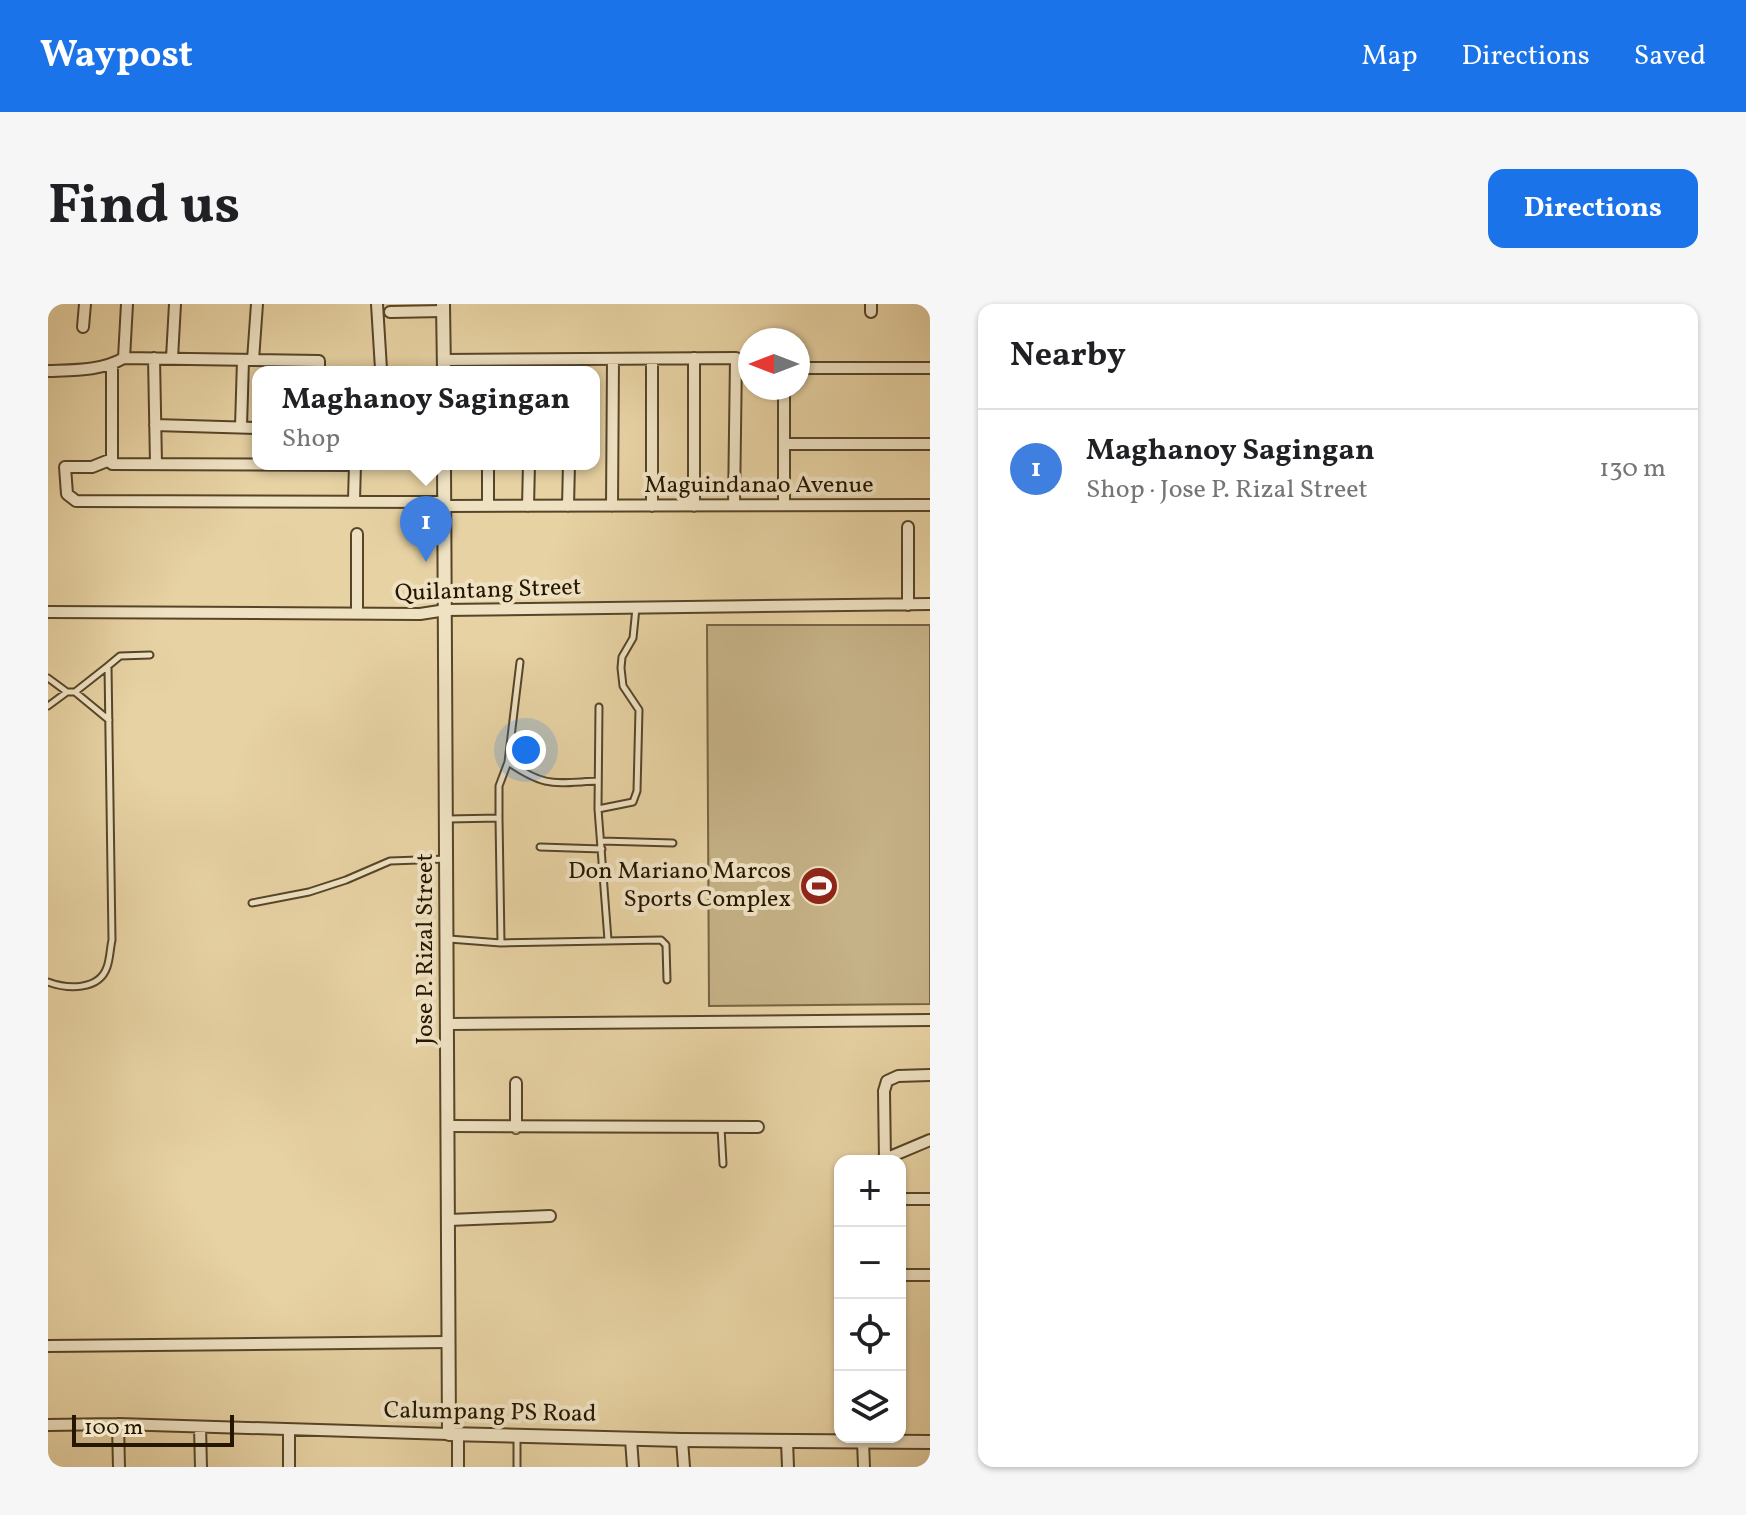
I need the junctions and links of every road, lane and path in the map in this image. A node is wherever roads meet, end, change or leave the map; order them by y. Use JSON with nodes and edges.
{"nodes":[{"id":1,"x":85,"y":304,"type":"edge"},
{"id":2,"x":127,"y":304,"type":"edge"},
{"id":3,"x":175,"y":304,"type":"edge"},
{"id":4,"x":257,"y":304,"type":"edge"},
{"id":5,"x":377,"y":304,"type":"edge"},
{"id":6,"x":443,"y":308,"type":"edge"},
{"id":7,"x":390,"y":312,"type":"dead end"},
{"id":8,"x":83,"y":327,"type":"dead end"},
{"id":9,"x":124,"y":358,"type":"junction"},
{"id":10,"x":154,"y":358,"type":"junction"},
{"id":11,"x":172,"y":358,"type":"junction"},
{"id":12,"x":694,"y":358,"type":"junction"},
{"id":13,"x":571,"y":359,"type":"junction"},
{"id":14,"x":613,"y":359,"type":"junction"},
{"id":15,"x":652,"y":359,"type":"junction"},
{"id":16,"x":248,"y":360,"type":"junction"},
{"id":17,"x":488,"y":360,"type":"junction"},
{"id":18,"x":529,"y":360,"type":"junction"},
{"id":19,"x":112,"y":364,"type":"junction"},
{"id":20,"x":319,"y":366,"type":"edge"},
{"id":21,"x":381,"y":366,"type":"edge"},
{"id":22,"x":444,"y":366,"type":"edge"},
{"id":23,"x":488,"y":366,"type":"edge"},
{"id":24,"x":529,"y":366,"type":"edge"},
{"id":25,"x":571,"y":366,"type":"edge"},
{"id":26,"x":810,"y":368,"type":"edge"},
{"id":27,"x":930,"y":368,"type":"edge"},
{"id":28,"x":48,"y":371,"type":"edge"},
{"id":29,"x":784,"y":400,"type":"edge"},
{"id":30,"x":155,"y":425,"type":"junction"},
{"id":31,"x":241,"y":427,"type":"junction"},
{"id":32,"x":252,"y":428,"type":"edge"},
{"id":33,"x":784,"y":444,"type":"junction"},
{"id":34,"x":930,"y":444,"type":"edge"},
{"id":35,"x":112,"y":459,"type":"junction"},
{"id":36,"x":156,"y":464,"type":"junction"},
{"id":37,"x":252,"y":464,"type":"edge"},
{"id":38,"x":355,"y":470,"type":"edge"},
{"id":39,"x":444,"y":470,"type":"edge"},
{"id":40,"x":488,"y":470,"type":"edge"},
{"id":41,"x":529,"y":470,"type":"edge"},
{"id":42,"x":569,"y":470,"type":"edge"},
{"id":43,"x":354,"y":500,"type":"junction"},
{"id":44,"x":445,"y":504,"type":"junction"},
{"id":45,"x":734,"y":505,"type":"junction"},
{"id":46,"x":784,"y":505,"type":"junction"},
{"id":47,"x":930,"y":505,"type":"edge"},
{"id":48,"x":488,"y":506,"type":"junction"},
{"id":49,"x":528,"y":506,"type":"junction"},
{"id":50,"x":568,"y":506,"type":"junction"},
{"id":51,"x":612,"y":506,"type":"junction"},
{"id":52,"x":652,"y":506,"type":"junction"},
{"id":53,"x":694,"y":506,"type":"junction"},
{"id":54,"x":908,"y":527,"type":"dead end"},
{"id":55,"x":357,"y":534,"type":"dead end"},
{"id":56,"x":930,"y":604,"type":"edge"},
{"id":57,"x":908,"y":605,"type":"junction"},
{"id":58,"x":636,"y":606,"type":"junction"},
{"id":59,"x":446,"y":610,"type":"junction"},
{"id":60,"x":48,"y":612,"type":"edge"},
{"id":61,"x":357,"y":614,"type":"junction"},
{"id":62,"x":150,"y":655,"type":"dead end"},
{"id":63,"x":520,"y":662,"type":"dead end"},
{"id":64,"x":108,"y":666,"type":"junction"},
{"id":65,"x":48,"y":678,"type":"edge"},
{"id":66,"x":67,"y":692,"type":"junction"},
{"id":67,"x":75,"y":692,"type":"junction"},
{"id":68,"x":48,"y":706,"type":"edge"},
{"id":69,"x":599,"y":707,"type":"dead end"},
{"id":70,"x":109,"y":721,"type":"junction"},
{"id":71,"x":508,"y":762,"type":"junction"},
{"id":72,"x":598,"y":781,"type":"junction"},
{"id":73,"x":598,"y":809,"type":"junction"},
{"id":74,"x":499,"y":818,"type":"junction"},
{"id":75,"x":447,"y":819,"type":"junction"},
{"id":76,"x":601,"y":841,"type":"junction"},
{"id":77,"x":673,"y":843,"type":"dead end"},
{"id":78,"x":540,"y":847,"type":"dead end"},
{"id":79,"x":602,"y":849,"type":"junction"},
{"id":80,"x":448,"y":859,"type":"junction"},
{"id":81,"x":252,"y":903,"type":"dead end"},
{"id":82,"x":448,"y":939,"type":"junction"},
{"id":83,"x":608,"y":940,"type":"junction"},
{"id":84,"x":501,"y":943,"type":"junction"},
{"id":85,"x":667,"y":980,"type":"dead end"},
{"id":86,"x":48,"y":982,"type":"edge"},
{"id":87,"x":930,"y":1020,"type":"edge"},
{"id":88,"x":449,"y":1024,"type":"junction"},
{"id":89,"x":930,"y":1075,"type":"edge"},
{"id":90,"x":516,"y":1083,"type":"dead end"},
{"id":91,"x":449,"y":1126,"type":"junction"},
{"id":92,"x":721,"y":1127,"type":"junction"},
{"id":93,"x":758,"y":1127,"type":"dead end"},
{"id":94,"x":516,"y":1128,"type":"junction"},
{"id":95,"x":930,"y":1140,"type":"edge"},
{"id":96,"x":885,"y":1155,"type":"edge"},
{"id":97,"x":896,"y":1155,"type":"edge"},
{"id":98,"x":723,"y":1164,"type":"dead end"},
{"id":99,"x":906,"y":1199,"type":"edge"},
{"id":100,"x":930,"y":1199,"type":"edge"},
{"id":101,"x":550,"y":1216,"type":"dead end"},
{"id":102,"x":449,"y":1220,"type":"junction"},
{"id":103,"x":906,"y":1275,"type":"edge"},
{"id":104,"x":930,"y":1275,"type":"edge"},
{"id":105,"x":449,"y":1342,"type":"junction"},
{"id":106,"x":48,"y":1346,"type":"edge"},
{"id":107,"x":118,"y":1424,"type":"junction"},
{"id":108,"x":48,"y":1425,"type":"edge"},
{"id":109,"x":200,"y":1427,"type":"junction"},
{"id":110,"x":289,"y":1430,"type":"junction"},
{"id":111,"x":453,"y":1434,"type":"junction"},
{"id":112,"x":517,"y":1436,"type":"junction"},
{"id":113,"x":631,"y":1439,"type":"junction"},
{"id":114,"x":682,"y":1440,"type":"junction"},
{"id":115,"x":906,"y":1440,"type":"edge"},
{"id":116,"x":787,"y":1441,"type":"junction"},
{"id":117,"x":834,"y":1441,"type":"edge"},
{"id":118,"x":930,"y":1442,"type":"edge"},
{"id":119,"x":863,"y":1443,"type":"edge"},
{"id":120,"x":119,"y":1467,"type":"edge"},
{"id":121,"x":201,"y":1467,"type":"edge"},
{"id":122,"x":289,"y":1467,"type":"edge"},
{"id":123,"x":458,"y":1467,"type":"edge"},
{"id":124,"x":517,"y":1467,"type":"edge"},
{"id":125,"x":633,"y":1467,"type":"edge"},
{"id":126,"x":684,"y":1467,"type":"edge"},
{"id":127,"x":788,"y":1467,"type":"edge"},
{"id":128,"x":864,"y":1467,"type":"edge"}],
"edges":[{"from":1,"to":8,"type":"street"},
{"from":2,"to":9,"type":"street"},
{"from":3,"to":11,"type":"street"},
{"from":4,"to":16,"type":"street"},
{"from":5,"to":21,"type":"street"},
{"from":6,"to":7,"type":"street"},
{"from":6,"to":22,"type":"street"},
{"from":9,"to":10,"type":"street"},
{"from":9,"to":19,"type":"street"},
{"from":10,"to":11,"type":"street"},
{"from":10,"to":30,"type":"street"},
{"from":11,"to":16,"type":"street"},
{"from":12,"to":15,"type":"street"},
{"from":12,"to":45,"type":"street"},
{"from":12,"to":53,"type":"street"},
{"from":13,"to":14,"type":"street"},
{"from":13,"to":18,"type":"street"},
{"from":13,"to":25,"type":"street"},
{"from":14,"to":15,"type":"street"},
{"from":14,"to":51,"type":"street"},
{"from":15,"to":52,"type":"street"},
{"from":16,"to":20,"type":"street"},
{"from":16,"to":31,"type":"street"},
{"from":17,"to":18,"type":"street"},
{"from":17,"to":22,"type":"street"},
{"from":17,"to":23,"type":"street"},
{"from":18,"to":24,"type":"street"},
{"from":19,"to":28,"type":"street"},
{"from":19,"to":35,"type":"street"},
{"from":26,"to":27,"type":"street"},
{"from":29,"to":33,"type":"street"},
{"from":30,"to":31,"type":"street"},
{"from":30,"to":36,"type":"street"},
{"from":31,"to":32,"type":"street"},
{"from":33,"to":34,"type":"street"},
{"from":33,"to":46,"type":"street"},
{"from":35,"to":36,"type":"street"},
{"from":35,"to":43,"type":"street","name":"Maguindanao Avenue"},
{"from":36,"to":37,"type":"street"},
{"from":38,"to":43,"type":"street"},
{"from":39,"to":44,"type":"street","name":"Jose P. Rizal Street"},
{"from":40,"to":48,"type":"street"},
{"from":41,"to":49,"type":"street"},
{"from":42,"to":50,"type":"street"},
{"from":43,"to":44,"type":"street","name":"Maguindanao Avenue"},
{"from":44,"to":48,"type":"street","name":"Maguindanao Avenue"},
{"from":44,"to":59,"type":"street","name":"Jose P. Rizal Street"},
{"from":45,"to":46,"type":"street","name":"Maguindanao Avenue"},
{"from":45,"to":53,"type":"street","name":"Maguindanao Avenue"},
{"from":46,"to":47,"type":"street","name":"Maguindanao Avenue"},
{"from":48,"to":49,"type":"street","name":"Maguindanao Avenue"},
{"from":49,"to":50,"type":"street","name":"Maguindanao Avenue"},
{"from":50,"to":51,"type":"street","name":"Maguindanao Avenue"},
{"from":51,"to":52,"type":"street","name":"Maguindanao Avenue"},
{"from":52,"to":53,"type":"street","name":"Maguindanao Avenue"},
{"from":54,"to":57,"type":"street"},
{"from":55,"to":61,"type":"street"},
{"from":56,"to":57,"type":"street","name":"Quilantang Street"},
{"from":57,"to":58,"type":"street","name":"Quilantang Street"},
{"from":58,"to":59,"type":"street","name":"Quilantang Street"},
{"from":58,"to":73,"type":"lane"},
{"from":59,"to":61,"type":"street","name":"Quilantang Street"},
{"from":59,"to":75,"type":"street","name":"Jose P. Rizal Street"},
{"from":60,"to":61,"type":"street","name":"Quilantang Street"},
{"from":62,"to":64,"type":"lane"},
{"from":63,"to":71,"type":"lane"},
{"from":64,"to":67,"type":"lane"},
{"from":64,"to":70,"type":"lane"},
{"from":65,"to":66,"type":"lane"},
{"from":66,"to":67,"type":"lane"},
{"from":66,"to":68,"type":"lane"},
{"from":67,"to":70,"type":"lane"},
{"from":69,"to":72,"type":"lane"},
{"from":70,"to":86,"type":"lane"},
{"from":71,"to":72,"type":"lane"},
{"from":71,"to":74,"type":"lane"},
{"from":72,"to":73,"type":"lane"},
{"from":73,"to":76,"type":"lane"},
{"from":74,"to":75,"type":"lane"},
{"from":74,"to":84,"type":"lane"},
{"from":75,"to":80,"type":"street","name":"Jose P. Rizal Street"},
{"from":76,"to":77,"type":"lane"},
{"from":76,"to":79,"type":"lane"},
{"from":78,"to":79,"type":"lane"},
{"from":79,"to":83,"type":"lane"},
{"from":80,"to":81,"type":"lane"},
{"from":80,"to":82,"type":"street","name":"Jose P. Rizal Street"},
{"from":82,"to":84,"type":"lane"},
{"from":82,"to":88,"type":"street","name":"Jose P. Rizal Street"},
{"from":83,"to":84,"type":"lane"},
{"from":83,"to":85,"type":"lane"},
{"from":87,"to":88,"type":"street"},
{"from":88,"to":91,"type":"street","name":"Jose P. Rizal Street"},
{"from":89,"to":96,"type":"street"},
{"from":90,"to":94,"type":"street"},
{"from":91,"to":94,"type":"street"},
{"from":91,"to":102,"type":"street","name":"Jose P. Rizal Street"},
{"from":92,"to":93,"type":"street"},
{"from":92,"to":94,"type":"street"},
{"from":92,"to":98,"type":"lane"},
{"from":95,"to":97,"type":"street"},
{"from":99,"to":100,"type":"street"},
{"from":101,"to":102,"type":"street"},
{"from":102,"to":105,"type":"street","name":"Jose P. Rizal Street"},
{"from":103,"to":104,"type":"street"},
{"from":105,"to":106,"type":"street"},
{"from":105,"to":111,"type":"street","name":"Jose P. Rizal Street"},
{"from":107,"to":108,"type":"street","name":"Calumpang PS Road"},
{"from":107,"to":109,"type":"street","name":"Calumpang PS Road"},
{"from":107,"to":120,"type":"street"},
{"from":109,"to":110,"type":"street","name":"Calumpang PS Road"},
{"from":109,"to":121,"type":"street"},
{"from":110,"to":111,"type":"street","name":"Calumpang PS Road"},
{"from":110,"to":122,"type":"street"},
{"from":111,"to":112,"type":"street","name":"Calumpang PS Road"},
{"from":111,"to":123,"type":"street"},
{"from":112,"to":113,"type":"street","name":"Calumpang PS Road"},
{"from":112,"to":124,"type":"lane"},
{"from":113,"to":114,"type":"street","name":"Calumpang PS Road"},
{"from":113,"to":125,"type":"street"},
{"from":114,"to":116,"type":"street","name":"Calumpang PS Road"},
{"from":114,"to":126,"type":"street"},
{"from":115,"to":118,"type":"street","name":"Calumpang PS Road"},
{"from":116,"to":117,"type":"street","name":"Calumpang PS Road"},
{"from":116,"to":127,"type":"street"},
{"from":119,"to":128,"type":"street"}]}
